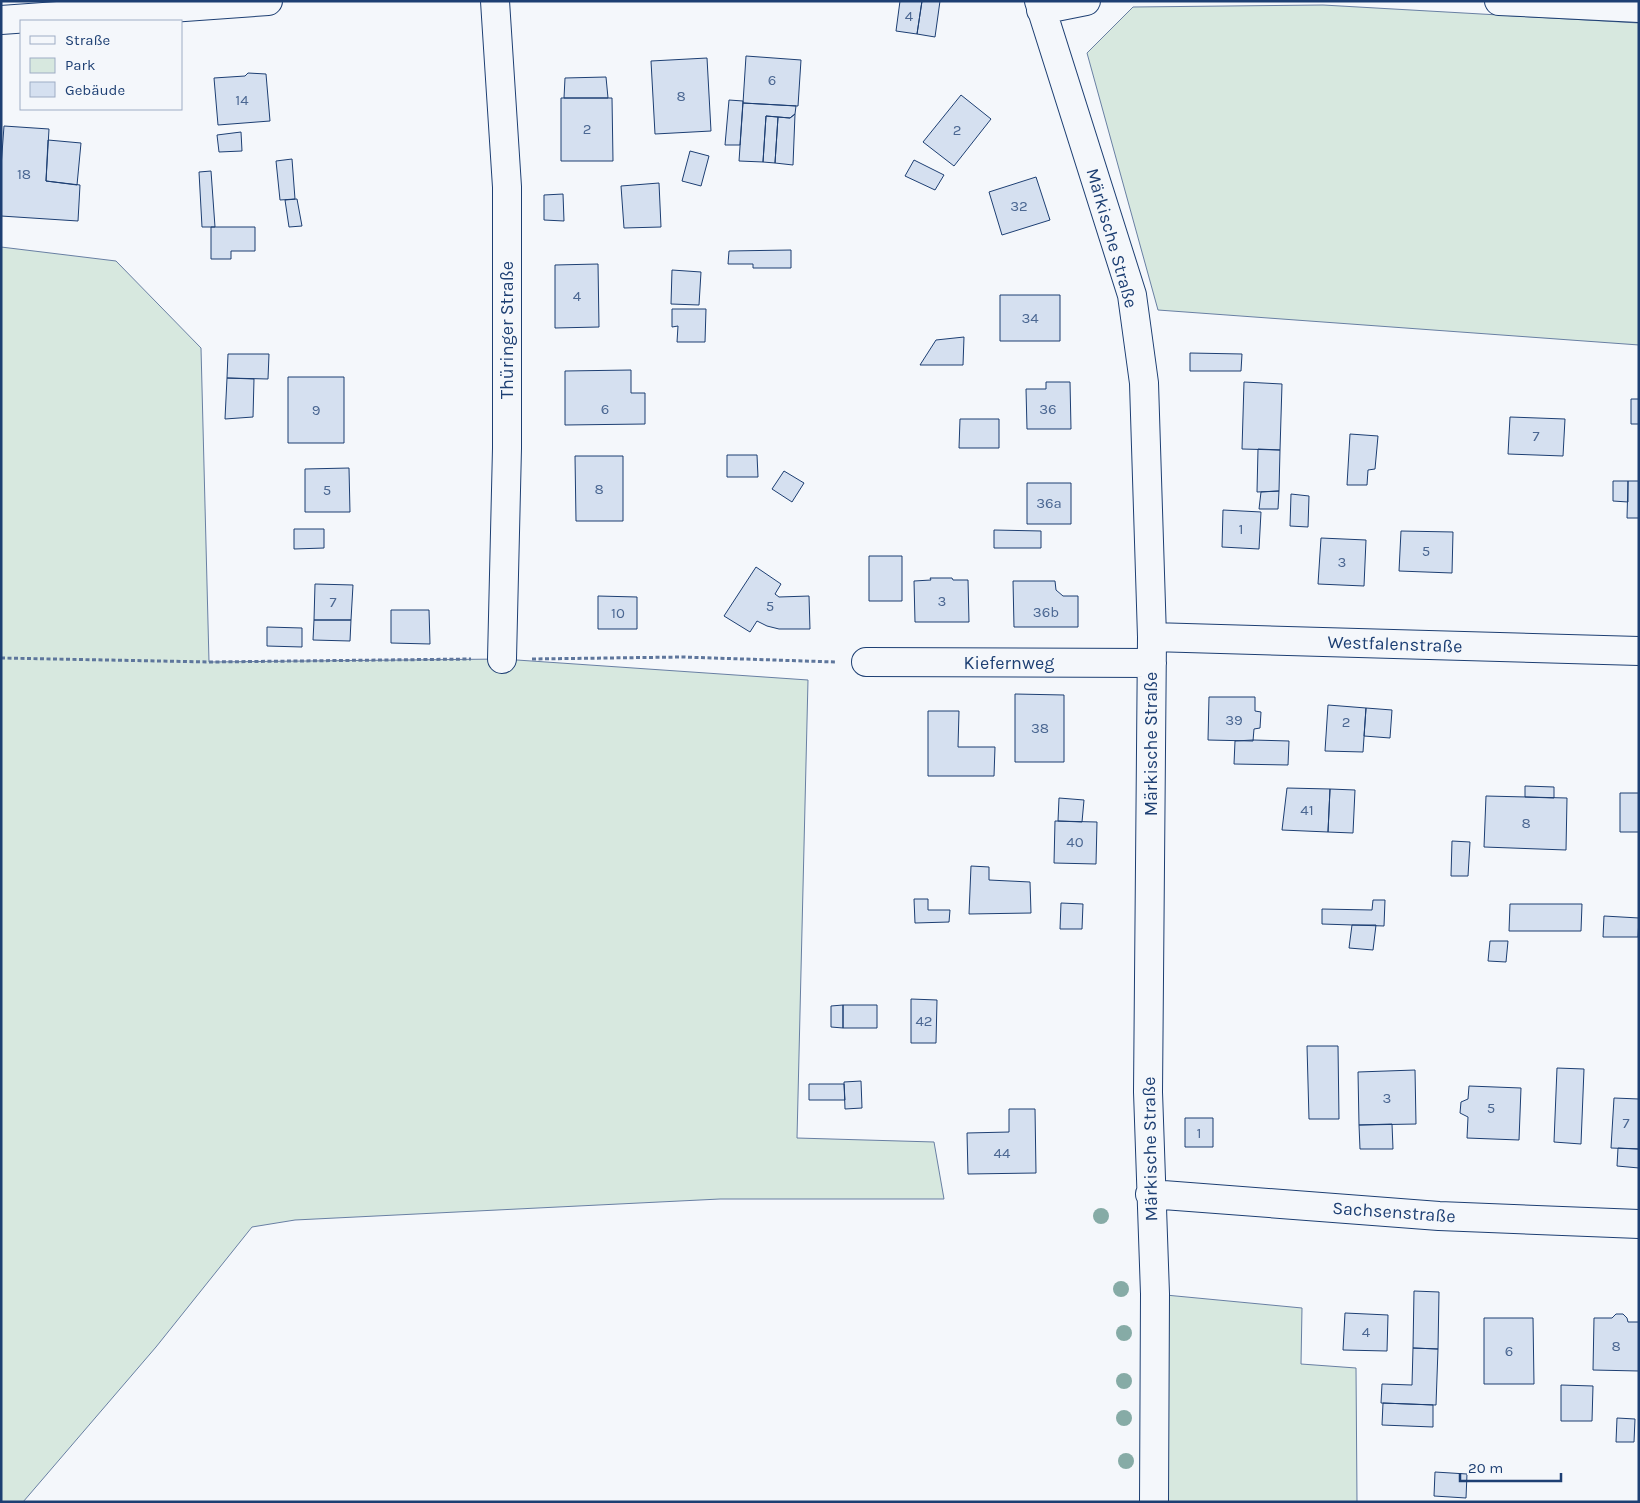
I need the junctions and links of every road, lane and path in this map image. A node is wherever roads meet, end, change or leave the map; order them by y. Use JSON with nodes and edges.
{"nodes":[{"id":1,"x":268,"y":1,"type":"edge"},
{"id":2,"x":495,"y":1,"type":"edge"},
{"id":3,"x":1086,"y":1,"type":"edge"},
{"id":4,"x":1498,"y":1,"type":"edge"},
{"id":5,"x":1040,"y":5,"type":"edge"},
{"id":6,"x":1639,"y":8,"type":"edge"},
{"id":7,"x":1,"y":20,"type":"edge"},
{"id":8,"x":1152,"y":650,"type":"junction"},
{"id":9,"x":1639,"y":651,"type":"edge"},
{"id":10,"x":1,"y":658,"type":"edge"},
{"id":11,"x":502,"y":659,"type":"junction"},
{"id":12,"x":817,"y":662,"type":"dead end"},
{"id":13,"x":866,"y":662,"type":"dead end"},
{"id":14,"x":1150,"y":1194,"type":"junction"},
{"id":15,"x":1639,"y":1224,"type":"edge"},
{"id":16,"x":1154,"y":1502,"type":"edge"}],
"edges":[{"from":1,"to":7,"type":"street"},
{"from":2,"to":11,"type":"street","name":"Thüringer Straße"},
{"from":3,"to":5,"type":"street"},
{"from":4,"to":6,"type":"street"},
{"from":5,"to":8,"type":"street","name":"Märkische Straße"},
{"from":8,"to":9,"type":"street","name":"Westfalenstraße"},
{"from":8,"to":13,"type":"street","name":"Kiefernweg"},
{"from":8,"to":14,"type":"street","name":"Märkische Straße"},
{"from":10,"to":11,"type":"path"},
{"from":11,"to":12,"type":"path"},
{"from":14,"to":15,"type":"street","name":"Sachsenstraße"},
{"from":14,"to":16,"type":"street","name":"Märkische Straße"}]}
